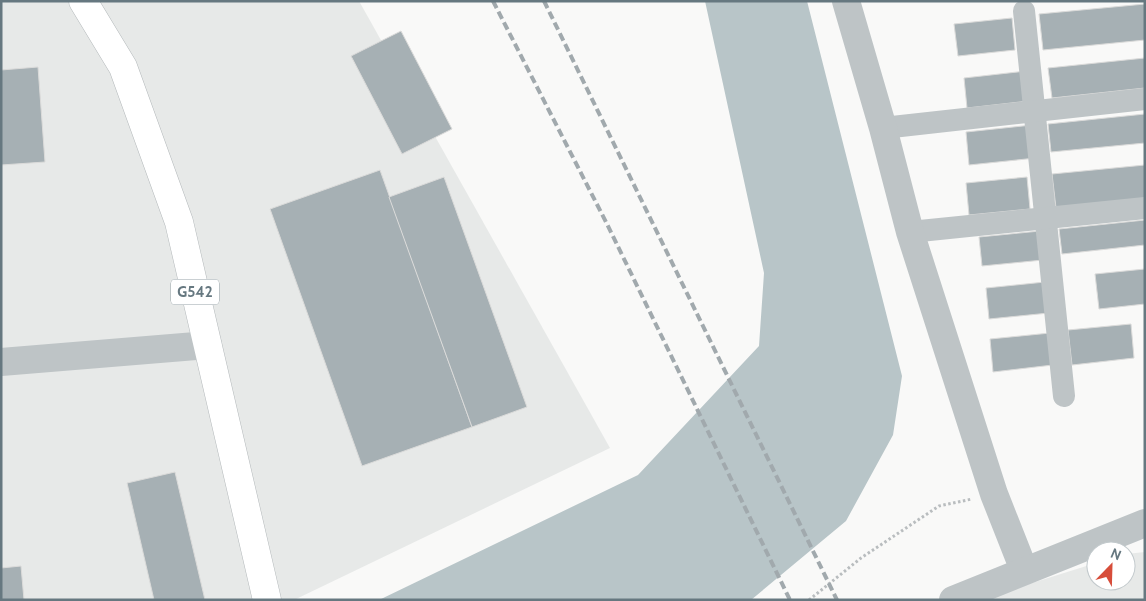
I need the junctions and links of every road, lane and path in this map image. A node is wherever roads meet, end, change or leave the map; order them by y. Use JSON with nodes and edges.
{"nodes":[{"id":1,"x":83,"y":1,"type":"edge"},
{"id":2,"x":100,"y":1,"type":"edge"},
{"id":3,"x":846,"y":1,"type":"edge"},
{"id":4,"x":1024,"y":11,"type":"dead end"},
{"id":5,"x":1145,"y":99,"type":"edge"},
{"id":6,"x":1034,"y":112,"type":"junction"},
{"id":7,"x":883,"y":128,"type":"junction"},
{"id":8,"x":1145,"y":208,"type":"edge"},
{"id":9,"x":1046,"y":218,"type":"junction"},
{"id":10,"x":910,"y":232,"type":"junction"},
{"id":11,"x":208,"y":345,"type":"junction"},
{"id":12,"x":1,"y":362,"type":"edge"},
{"id":13,"x":1064,"y":396,"type":"dead end"},
{"id":14,"x":994,"y":494,"type":"junction"},
{"id":15,"x":1145,"y":523,"type":"edge"},
{"id":16,"x":1024,"y":570,"type":"junction"},
{"id":17,"x":266,"y":598,"type":"edge"},
{"id":18,"x":809,"y":600,"type":"edge"},
{"id":19,"x":953,"y":600,"type":"edge"}],
"edges":[{"from":1,"to":11,"type":"highway","number":"G542"},
{"from":2,"to":17,"type":"highway","number":"G542"},
{"from":3,"to":7,"type":"street"},
{"from":4,"to":6,"type":"street"},
{"from":5,"to":6,"type":"street"},
{"from":6,"to":7,"type":"street"},
{"from":6,"to":9,"type":"street"},
{"from":7,"to":10,"type":"street"},
{"from":8,"to":9,"type":"street"},
{"from":9,"to":10,"type":"street"},
{"from":9,"to":13,"type":"street"},
{"from":10,"to":14,"type":"street"},
{"from":11,"to":12,"type":"street"},
{"from":11,"to":17,"type":"highway","number":"G542"},
{"from":14,"to":16,"type":"street"},
{"from":14,"to":18,"type":"path"},
{"from":15,"to":16,"type":"street"},
{"from":16,"to":19,"type":"street"}]}
